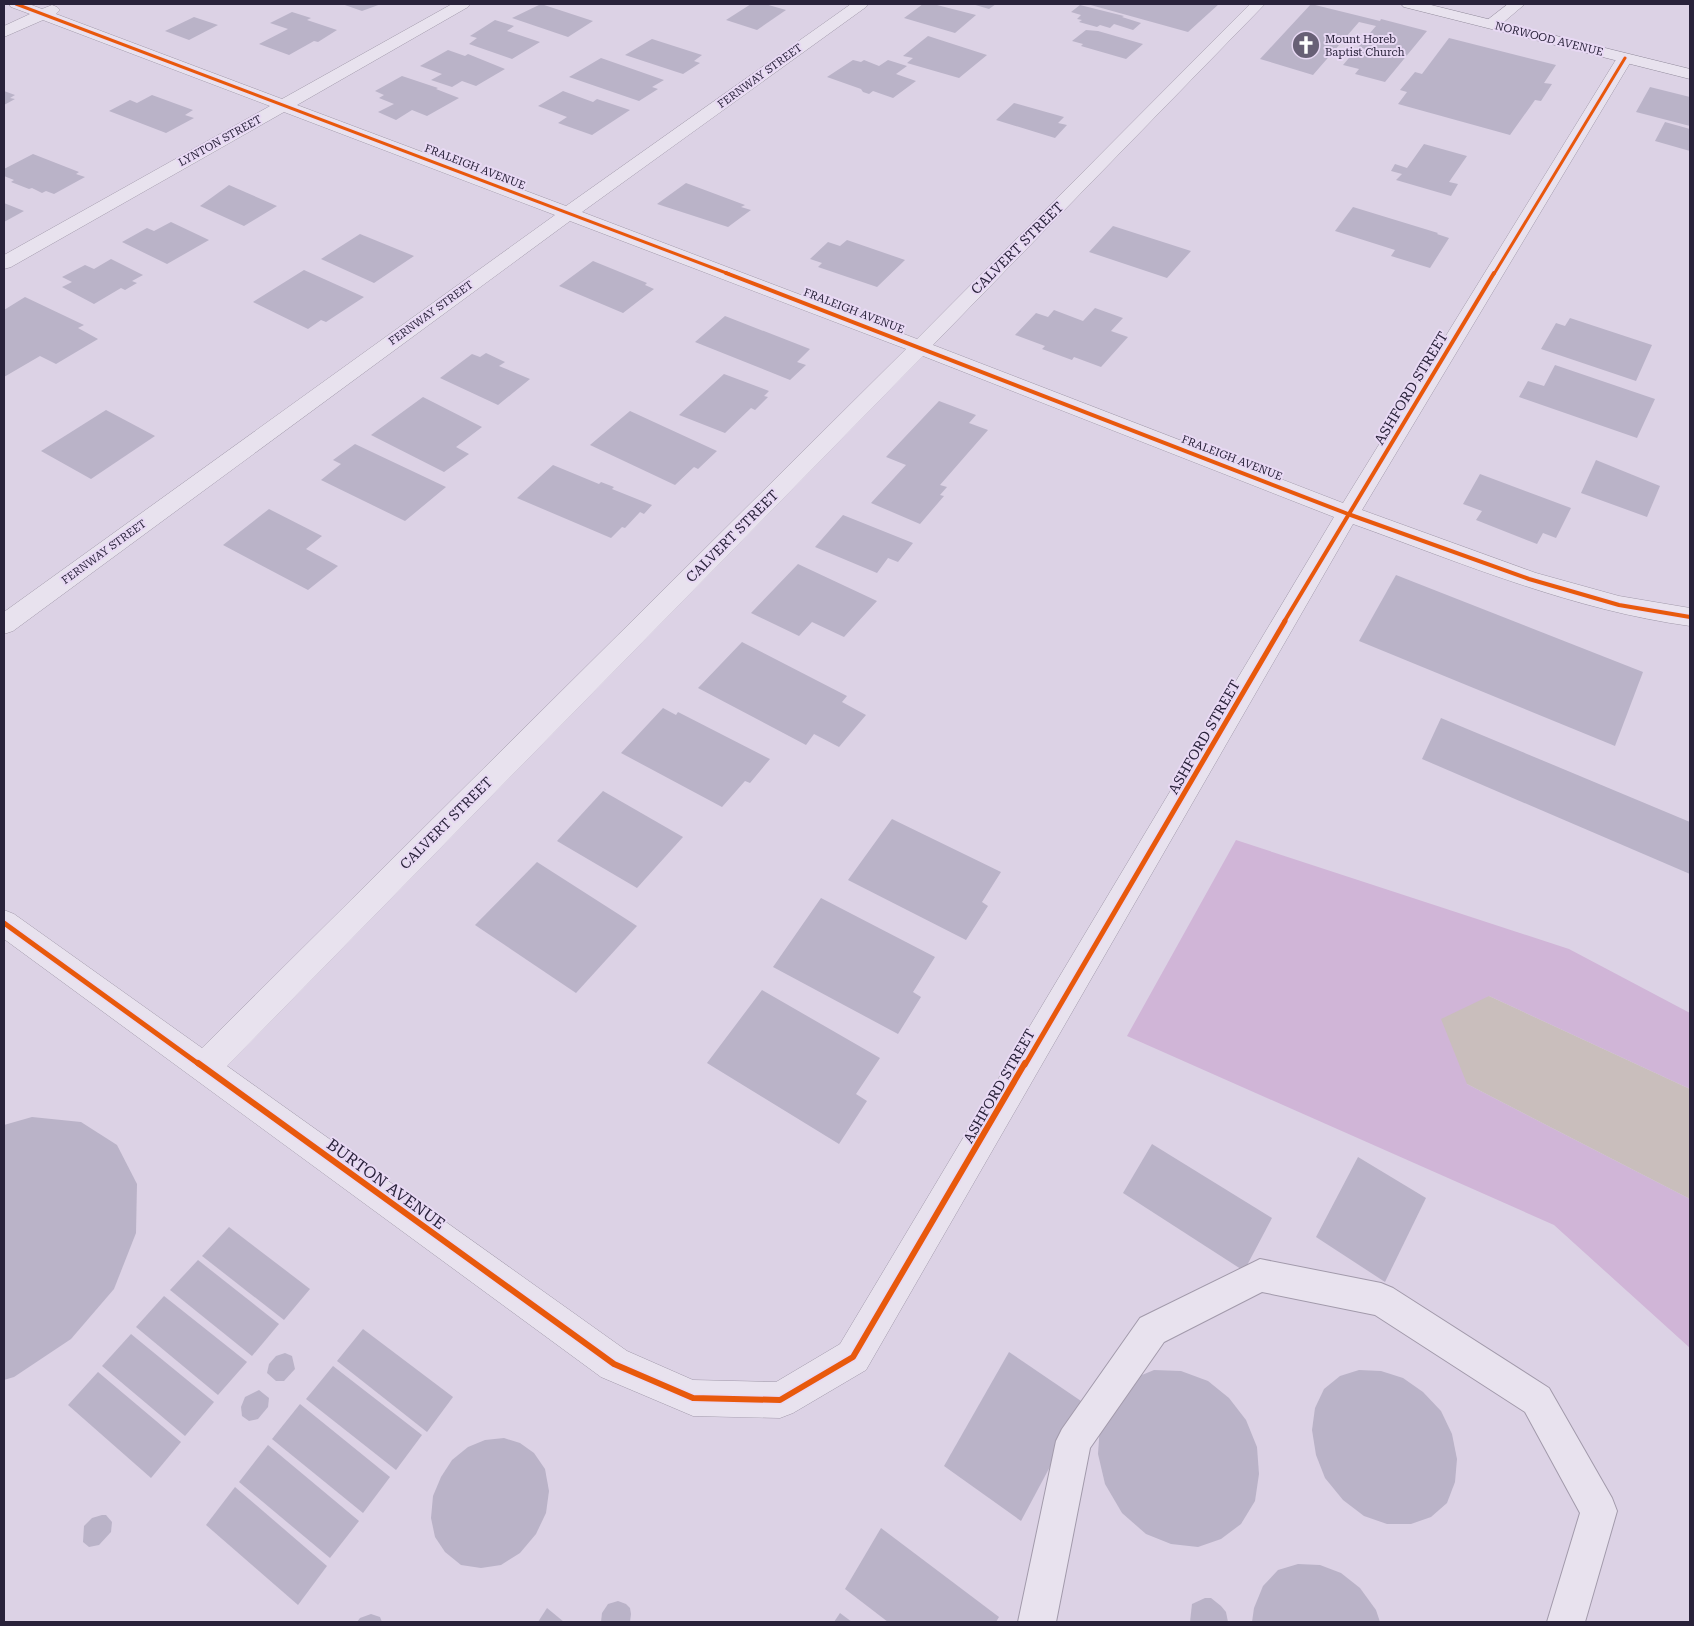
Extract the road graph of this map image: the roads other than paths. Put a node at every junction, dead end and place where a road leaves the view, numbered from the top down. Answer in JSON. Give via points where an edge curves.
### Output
{"nodes":[{"id":1,"x":16,"y":4,"type":"edge"},
{"id":2,"x":65,"y":4,"type":"edge"},
{"id":3,"x":463,"y":4,"type":"edge"},
{"id":4,"x":861,"y":4,"type":"edge"},
{"id":5,"x":1258,"y":4,"type":"edge"},
{"id":6,"x":1409,"y":4,"type":"edge"},
{"id":7,"x":1517,"y":4,"type":"edge"},
{"id":8,"x":43,"y":14,"type":"junction"},
{"id":9,"x":1492,"y":24,"type":"junction"},
{"id":10,"x":4,"y":32,"type":"edge"},
{"id":11,"x":1625,"y":58,"type":"junction"},
{"id":12,"x":1690,"y":74,"type":"edge"},
{"id":13,"x":283,"y":105,"type":"junction"},
{"id":14,"x":569,"y":213,"type":"junction"},
{"id":15,"x":4,"y":263,"type":"edge"},
{"id":16,"x":920,"y":347,"type":"junction"},
{"id":17,"x":1348,"y":514,"type":"junction"},
{"id":18,"x":1690,"y":617,"type":"edge"},
{"id":19,"x":4,"y":625,"type":"edge"},
{"id":20,"x":4,"y":923,"type":"edge"},
{"id":21,"x":204,"y":1067,"type":"junction"},
{"id":22,"x":780,"y":1400,"type":"joint"},
{"id":23,"x":1037,"y":1622,"type":"edge"},
{"id":24,"x":1566,"y":1622,"type":"edge"}],
"edges":[{"from":1,"to":8,"type":"street","name":"FRALEIGH AVENUE"},
{"from":2,"to":8,"type":"street"},
{"from":3,"to":13,"type":"street","name":"LYNTON STREET"},
{"from":4,"to":14,"type":"street","name":"FERNWAY STREET"},
{"from":5,"to":16,"type":"street","name":"CALVERT STREET"},
{"from":6,"to":9,"type":"street","name":"NORWOOD AVENUE"},
{"from":7,"to":9,"type":"street"},
{"from":8,"to":10,"type":"street"},
{"from":8,"to":13,"type":"street","name":"FRALEIGH AVENUE"},
{"from":9,"to":11,"type":"street","name":"NORWOOD AVENUE"},
{"from":11,"to":12,"type":"street","name":"NORWOOD AVENUE"},
{"from":11,"to":17,"type":"street","name":"ASHFORD STREET"},
{"from":13,"to":14,"type":"street","name":"FRALEIGH AVENUE"},
{"from":13,"to":15,"type":"street","name":"LYNTON STREET"},
{"from":14,"to":16,"type":"street","name":"FRALEIGH AVENUE"},
{"from":14,"to":19,"type":"street","name":"FERNWAY STREET"},
{"from":16,"to":17,"type":"street","name":"FRALEIGH AVENUE"},
{"from":16,"to":21,"type":"street","name":"CALVERT STREET"},
{"from":17,"to":18,"type":"street","name":"FRALEIGH AVENUE","via":[[1529,579],[1619,605]]},
{"from":17,"to":22,"type":"street","name":"ASHFORD STREET","via":[[853,1357]]},
{"from":20,"to":21,"type":"street","name":"BURTON AVENUE"},
{"from":21,"to":22,"type":"street","name":"BURTON AVENUE","via":[[614,1364],[694,1398]]},
{"from":23,"to":24,"type":"lane","via":[[1074,1441],[1152,1330],[1260,1275],[1381,1300],[1537,1400],[1599,1511]]}]}
